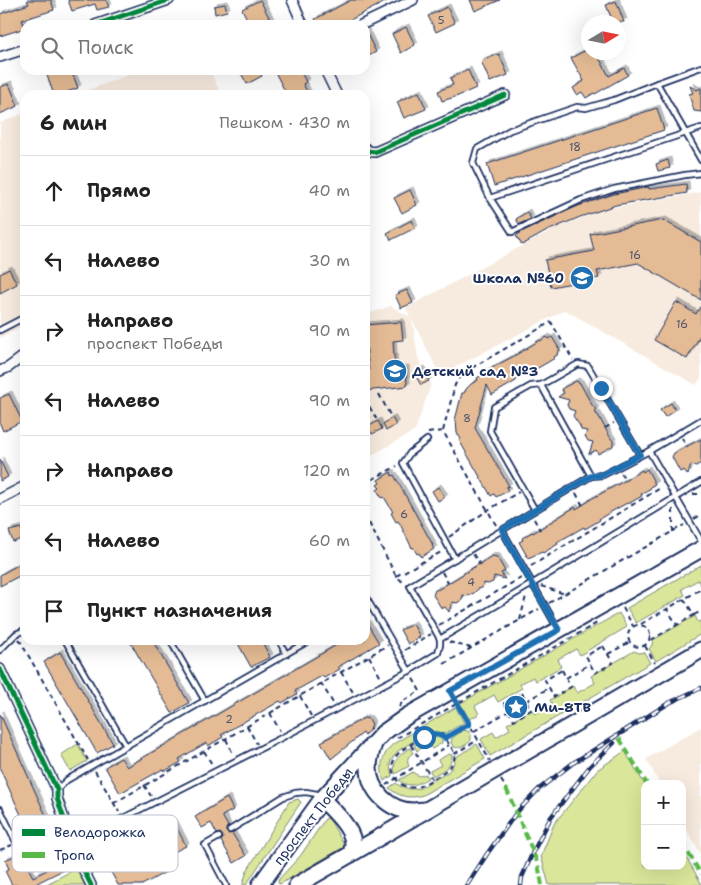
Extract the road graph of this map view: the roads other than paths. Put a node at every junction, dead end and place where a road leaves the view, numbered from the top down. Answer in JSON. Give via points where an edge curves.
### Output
{"nodes":[{"id":1,"x":169,"y":0,"type":"edge"},
{"id":2,"x":292,"y":0,"type":"edge"},
{"id":3,"x":413,"y":0,"type":"edge"},
{"id":4,"x":110,"y":20,"type":"edge"},
{"id":5,"x":301,"y":20,"type":"edge"},
{"id":6,"x":370,"y":21,"type":"edge"},
{"id":7,"x":20,"y":51,"type":"edge"},
{"id":8,"x":0,"y":57,"type":"edge"},
{"id":9,"x":701,"y":67,"type":"edge"},
{"id":10,"x":327,"y":75,"type":"edge"},
{"id":11,"x":657,"y":83,"type":"junction"},
{"id":12,"x":335,"y":90,"type":"edge"},
{"id":13,"x":505,"y":95,"type":"dead end"},
{"id":14,"x":701,"y":128,"type":"edge"},
{"id":15,"x":687,"y":133,"type":"junction"},
{"id":16,"x":370,"y":151,"type":"edge"},
{"id":17,"x":701,"y":160,"type":"edge"},
{"id":18,"x":701,"y":174,"type":"edge"},
{"id":19,"x":490,"y":198,"type":"junction"},
{"id":20,"x":20,"y":320,"type":"edge"},
{"id":21,"x":0,"y":322,"type":"edge"},
{"id":22,"x":2,"y":330,"type":"edge"},
{"id":23,"x":20,"y":359,"type":"edge"},
{"id":24,"x":0,"y":371,"type":"edge"},
{"id":25,"x":541,"y":385,"type":"junction"},
{"id":26,"x":701,"y":420,"type":"edge"},
{"id":27,"x":427,"y":440,"type":"road end"},
{"id":28,"x":648,"y":451,"type":"junction"},
{"id":29,"x":640,"y":455,"type":"junction"},
{"id":30,"x":591,"y":476,"type":"junction"},
{"id":31,"x":701,"y":482,"type":"edge"},
{"id":32,"x":20,"y":489,"type":"edge"},
{"id":33,"x":676,"y":497,"type":"junction"},
{"id":34,"x":0,"y":499,"type":"edge"},
{"id":35,"x":533,"y":512,"type":"junction"},
{"id":36,"x":502,"y":530,"type":"junction"},
{"id":37,"x":701,"y":541,"type":"edge"},
{"id":38,"x":701,"y":549,"type":"edge"},
{"id":39,"x":455,"y":559,"type":"junction"},
{"id":40,"x":532,"y":584,"type":"junction"},
{"id":41,"x":371,"y":606,"type":"edge"},
{"id":42,"x":559,"y":630,"type":"junction"},
{"id":43,"x":20,"y":632,"type":"edge"},
{"id":44,"x":440,"y":638,"type":"junction"},
{"id":45,"x":69,"y":645,"type":"edge"},
{"id":46,"x":173,"y":645,"type":"edge"},
{"id":47,"x":282,"y":645,"type":"edge"},
{"id":48,"x":301,"y":645,"type":"edge"},
{"id":49,"x":0,"y":650,"type":"edge"},
{"id":50,"x":701,"y":650,"type":"edge"},
{"id":51,"x":286,"y":654,"type":"junction"},
{"id":52,"x":0,"y":669,"type":"edge"},
{"id":53,"x":409,"y":671,"type":"junction"},
{"id":54,"x":205,"y":701,"type":"junction"},
{"id":55,"x":389,"y":737,"type":"junction"},
{"id":56,"x":126,"y":746,"type":"junction"},
{"id":57,"x":57,"y":790,"type":"junction"},
{"id":58,"x":322,"y":799,"type":"junction"},
{"id":59,"x":0,"y":809,"type":"edge"},
{"id":60,"x":426,"y":810,"type":"junction"},
{"id":61,"x":63,"y":815,"type":"edge"},
{"id":62,"x":129,"y":815,"type":"edge"},
{"id":63,"x":230,"y":830,"type":"dead end"},
{"id":64,"x":12,"y":834,"type":"edge"},
{"id":65,"x":218,"y":837,"type":"dead end"},
{"id":66,"x":351,"y":854,"type":"junction"},
{"id":67,"x":84,"y":872,"type":"edge"},
{"id":68,"x":91,"y":885,"type":"edge"},
{"id":69,"x":226,"y":885,"type":"edge"},
{"id":70,"x":260,"y":885,"type":"edge"},
{"id":71,"x":296,"y":885,"type":"edge"}],
"edges":[{"from":1,"to":4,"type":"street"},
{"from":2,"to":5,"type":"street"},
{"from":3,"to":6,"type":"street"},
{"from":7,"to":8,"type":"street"},
{"from":9,"to":11,"type":"lane"},
{"from":10,"to":12,"type":"street"},
{"from":11,"to":15,"type":"lane"},
{"from":11,"to":19,"type":"lane","via":[[614,100],[586,108],[577,107],[510,130],[477,149],[473,163]]},
{"from":13,"to":16,"type":"street","via":[[375,152]]},
{"from":14,"to":15,"type":"lane"},
{"from":15,"to":17,"type":"lane"},
{"from":15,"to":19,"type":"lane"},
{"from":18,"to":19,"type":"lane","via":[[614,189],[581,200],[512,232]]},
{"from":20,"to":22,"type":"lane"},
{"from":21,"to":22,"type":"lane"},
{"from":23,"to":24,"type":"street"},
{"from":25,"to":29,"type":"lane","via":[[578,364],[588,366]]},
{"from":25,"to":30,"type":"lane"},
{"from":25,"to":35,"type":"lane","via":[[531,386],[494,407],[490,431]]},
{"from":26,"to":28,"type":"lane"},
{"from":27,"to":39,"type":"lane","via":[[403,463]]},
{"from":28,"to":29,"type":"lane"},
{"from":28,"to":33,"type":"lane"},
{"from":29,"to":30,"type":"lane","via":[[602,475]]},
{"from":30,"to":35,"type":"lane"},
{"from":31,"to":33,"type":"lane"},
{"from":32,"to":34,"type":"street"},
{"from":33,"to":37,"type":"lane"},
{"from":33,"to":40,"type":"lane"},
{"from":35,"to":36,"type":"lane"},
{"from":36,"to":39,"type":"lane"},
{"from":36,"to":40,"type":"lane"},
{"from":38,"to":42,"type":"main road","name":"проспект Победы"},
{"from":39,"to":44,"type":"lane","via":[[410,586]]},
{"from":40,"to":42,"type":"lane"},
{"from":40,"to":44,"type":"lane"},
{"from":41,"to":53,"type":"lane"},
{"from":42,"to":55,"type":"main road","name":"проспект Победы","via":[[454,698],[407,716]]},
{"from":43,"to":49,"type":"lane"},
{"from":44,"to":53,"type":"lane","via":[[438,653]]},
{"from":45,"to":56,"type":"lane"},
{"from":46,"to":54,"type":"lane"},
{"from":47,"to":51,"type":"lane"},
{"from":48,"to":51,"type":"lane"},
{"from":50,"to":60,"type":"main road"},
{"from":51,"to":54,"type":"lane"},
{"from":52,"to":57,"type":"street"},
{"from":53,"to":62,"type":"lane"},
{"from":54,"to":56,"type":"lane"},
{"from":55,"to":58,"type":"main road","name":"проспект Победы"},
{"from":55,"to":60,"type":"main road","via":[[375,744],[370,756],[369,769],[378,794],[400,809]]},
{"from":56,"to":57,"type":"lane","via":[[67,780]]},
{"from":57,"to":61,"type":"street"},
{"from":58,"to":63,"type":"lane","via":[[317,794],[306,792],[283,797]]},
{"from":58,"to":66,"type":"main road","via":[[349,833],[353,841]]},
{"from":58,"to":70,"type":"main road","name":"проспект Победы"},
{"from":59,"to":64,"type":"lane"},
{"from":60,"to":66,"type":"main road"},
{"from":65,"to":69,"type":"lane","via":[[205,845]]},
{"from":66,"to":71,"type":"main road"},
{"from":67,"to":68,"type":"street"}]}
